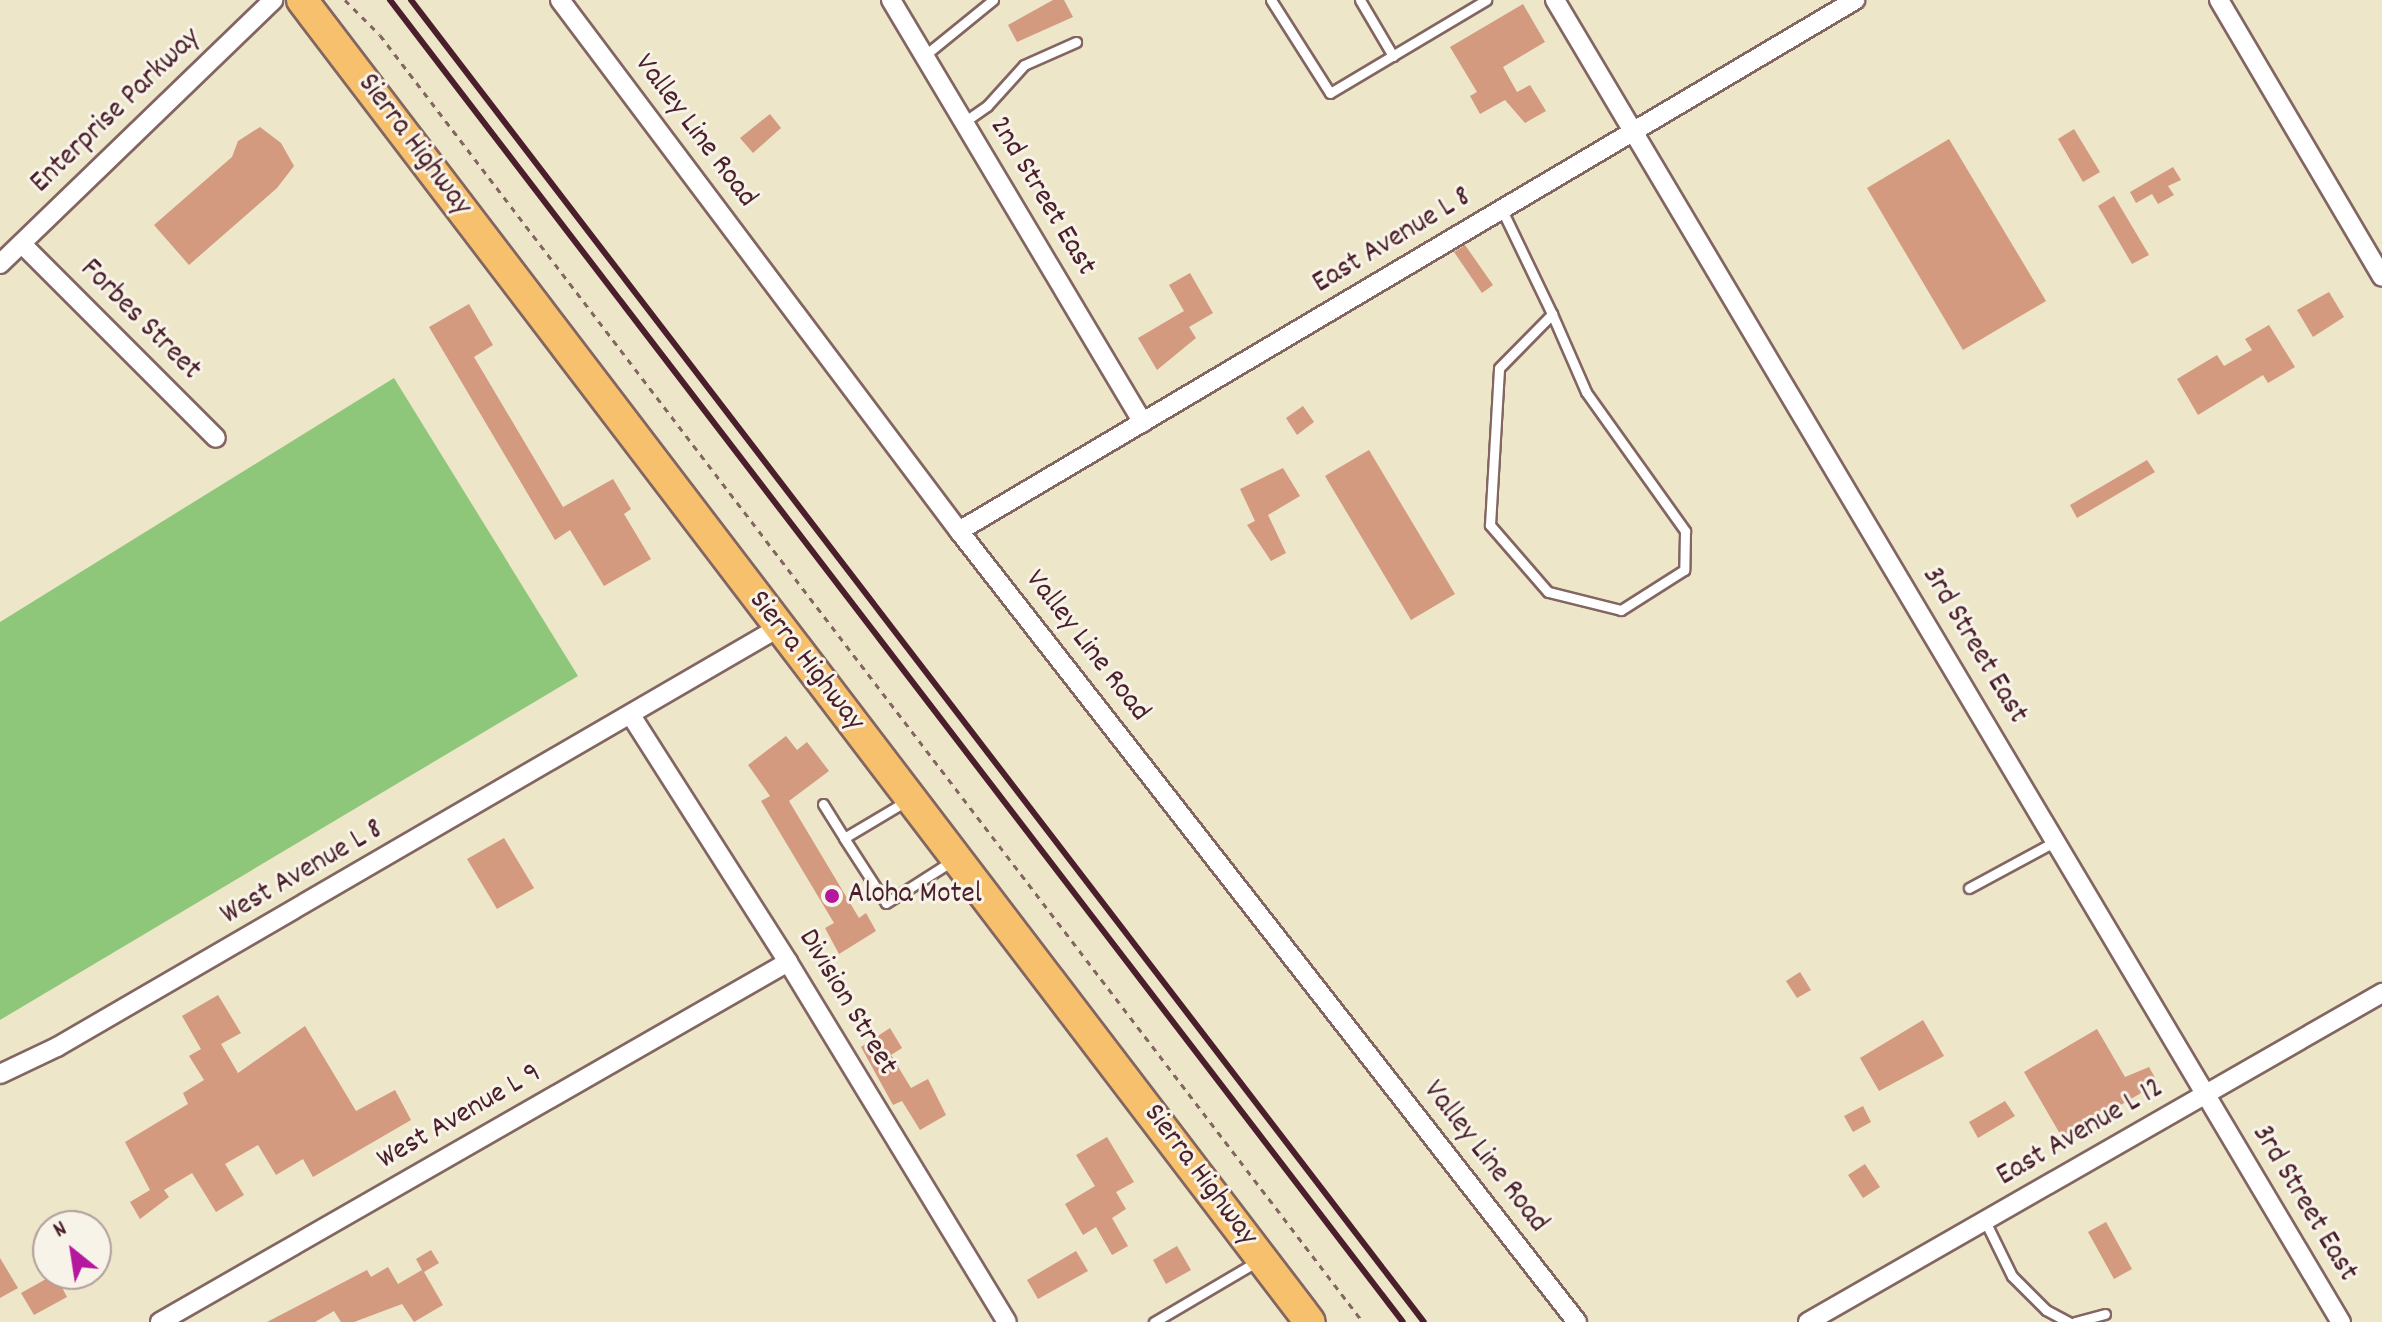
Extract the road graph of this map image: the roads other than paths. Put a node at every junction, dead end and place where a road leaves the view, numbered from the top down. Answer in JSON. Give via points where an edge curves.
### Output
{"nodes":[{"id":1,"x":273,"y":0,"type":"edge"},
{"id":2,"x":302,"y":0,"type":"edge"},
{"id":3,"x":560,"y":0,"type":"edge"},
{"id":4,"x":891,"y":0,"type":"edge"},
{"id":5,"x":993,"y":0,"type":"edge"},
{"id":6,"x":1271,"y":0,"type":"edge"},
{"id":7,"x":1360,"y":0,"type":"edge"},
{"id":8,"x":1486,"y":0,"type":"edge"},
{"id":9,"x":1555,"y":0,"type":"edge"},
{"id":10,"x":1855,"y":0,"type":"edge"},
{"id":11,"x":2219,"y":0,"type":"edge"},
{"id":12,"x":1076,"y":42,"type":"dead end"},
{"id":13,"x":924,"y":56,"type":"junction"},
{"id":14,"x":1393,"y":56,"type":"junction"},
{"id":15,"x":964,"y":122,"type":"junction"},
{"id":16,"x":1634,"y":131,"type":"junction"},
{"id":17,"x":1502,"y":210,"type":"junction"},
{"id":18,"x":22,"y":244,"type":"junction"},
{"id":19,"x":0,"y":264,"type":"edge"},
{"id":20,"x":2382,"y":277,"type":"edge"},
{"id":21,"x":1552,"y":314,"type":"junction"},
{"id":22,"x":1143,"y":423,"type":"junction"},
{"id":23,"x":216,"y":438,"type":"dead end"},
{"id":24,"x":959,"y":531,"type":"junction"},
{"id":25,"x":778,"y":628,"type":"junction"},
{"id":26,"x":632,"y":717,"type":"junction"},
{"id":27,"x":910,"y":799,"type":"junction"},
{"id":28,"x":823,"y":804,"type":"dead end"},
{"id":29,"x":844,"y":838,"type":"junction"},
{"id":30,"x":2056,"y":841,"type":"junction"},
{"id":31,"x":956,"y":858,"type":"junction"},
{"id":32,"x":1969,"y":888,"type":"dead end"},
{"id":33,"x":788,"y":962,"type":"junction"},
{"id":34,"x":2382,"y":993,"type":"edge"},
{"id":35,"x":0,"y":1074,"type":"edge"},
{"id":36,"x":2206,"y":1095,"type":"junction"},
{"id":37,"x":1985,"y":1221,"type":"junction"},
{"id":38,"x":1262,"y":1258,"type":"junction"},
{"id":39,"x":2105,"y":1314,"type":"dead end"},
{"id":40,"x":160,"y":1322,"type":"edge"},
{"id":41,"x":1007,"y":1322,"type":"edge"},
{"id":42,"x":1154,"y":1322,"type":"edge"},
{"id":43,"x":1310,"y":1322,"type":"edge"},
{"id":44,"x":1577,"y":1322,"type":"edge"},
{"id":45,"x":1808,"y":1322,"type":"edge"},
{"id":46,"x":2072,"y":1322,"type":"edge"},
{"id":47,"x":2341,"y":1322,"type":"edge"}],
"edges":[{"from":1,"to":18,"type":"street","name":"Enterprise Parkway"},
{"from":2,"to":25,"type":"main road","name":"Sierra Highway"},
{"from":3,"to":24,"type":"street","name":"Valley Line Road"},
{"from":4,"to":13,"type":"street","name":"2nd Street East"},
{"from":5,"to":13,"type":"lane"},
{"from":6,"to":14,"type":"lane","via":[[1327,92]]},
{"from":7,"to":14,"type":"lane"},
{"from":8,"to":14,"type":"lane"},
{"from":9,"to":16,"type":"street","name":"3rd Street East"},
{"from":10,"to":16,"type":"street","name":"East Avenue L 8"},
{"from":11,"to":20,"type":"street"},
{"from":12,"to":15,"type":"lane","via":[[1024,65],[987,106]]},
{"from":13,"to":15,"type":"street","name":"2nd Street East"},
{"from":15,"to":22,"type":"street","name":"2nd Street East"},
{"from":16,"to":17,"type":"street","name":"East Avenue L 8"},
{"from":16,"to":30,"type":"street","name":"3rd Street East"},
{"from":17,"to":21,"type":"lane"},
{"from":17,"to":22,"type":"street","name":"East Avenue L 8"},
{"from":18,"to":19,"type":"street","name":"Enterprise Parkway"},
{"from":18,"to":23,"type":"street","name":"Forbes Street"},
{"from":21,"to":21,"type":"lane","via":[[1586,392],[1685,531],[1684,570],[1621,610],[1548,592],[1490,525],[1499,368]]},
{"from":22,"to":24,"type":"street","name":"East Avenue L 8"},
{"from":24,"to":44,"type":"street","name":"Valley Line Road"},
{"from":25,"to":26,"type":"street"},
{"from":25,"to":27,"type":"main road","name":"Sierra Highway"},
{"from":26,"to":33,"type":"street","name":"Division Street"},
{"from":26,"to":35,"type":"street","name":"West Avenue L 8","via":[[57,1047]]},
{"from":27,"to":29,"type":"lane"},
{"from":27,"to":31,"type":"main road","name":"Sierra Highway"},
{"from":28,"to":29,"type":"lane"},
{"from":29,"to":31,"type":"lane","via":[[886,903]]},
{"from":30,"to":32,"type":"lane"},
{"from":30,"to":36,"type":"street","name":"3rd Street East"},
{"from":31,"to":38,"type":"main road","name":"Sierra Highway"},
{"from":33,"to":40,"type":"street","name":"West Avenue L 9"},
{"from":33,"to":41,"type":"street","name":"Division Street"},
{"from":34,"to":36,"type":"street","name":"East Avenue L 12"},
{"from":36,"to":37,"type":"street","name":"East Avenue L 12"},
{"from":36,"to":47,"type":"street","name":"3rd Street East"},
{"from":37,"to":45,"type":"street","name":"East Avenue L 12"},
{"from":37,"to":46,"type":"lane","via":[[2012,1276],[2046,1310]]},
{"from":38,"to":42,"type":"lane"},
{"from":38,"to":43,"type":"main road","name":"Sierra Highway"},
{"from":39,"to":46,"type":"lane"}]}
